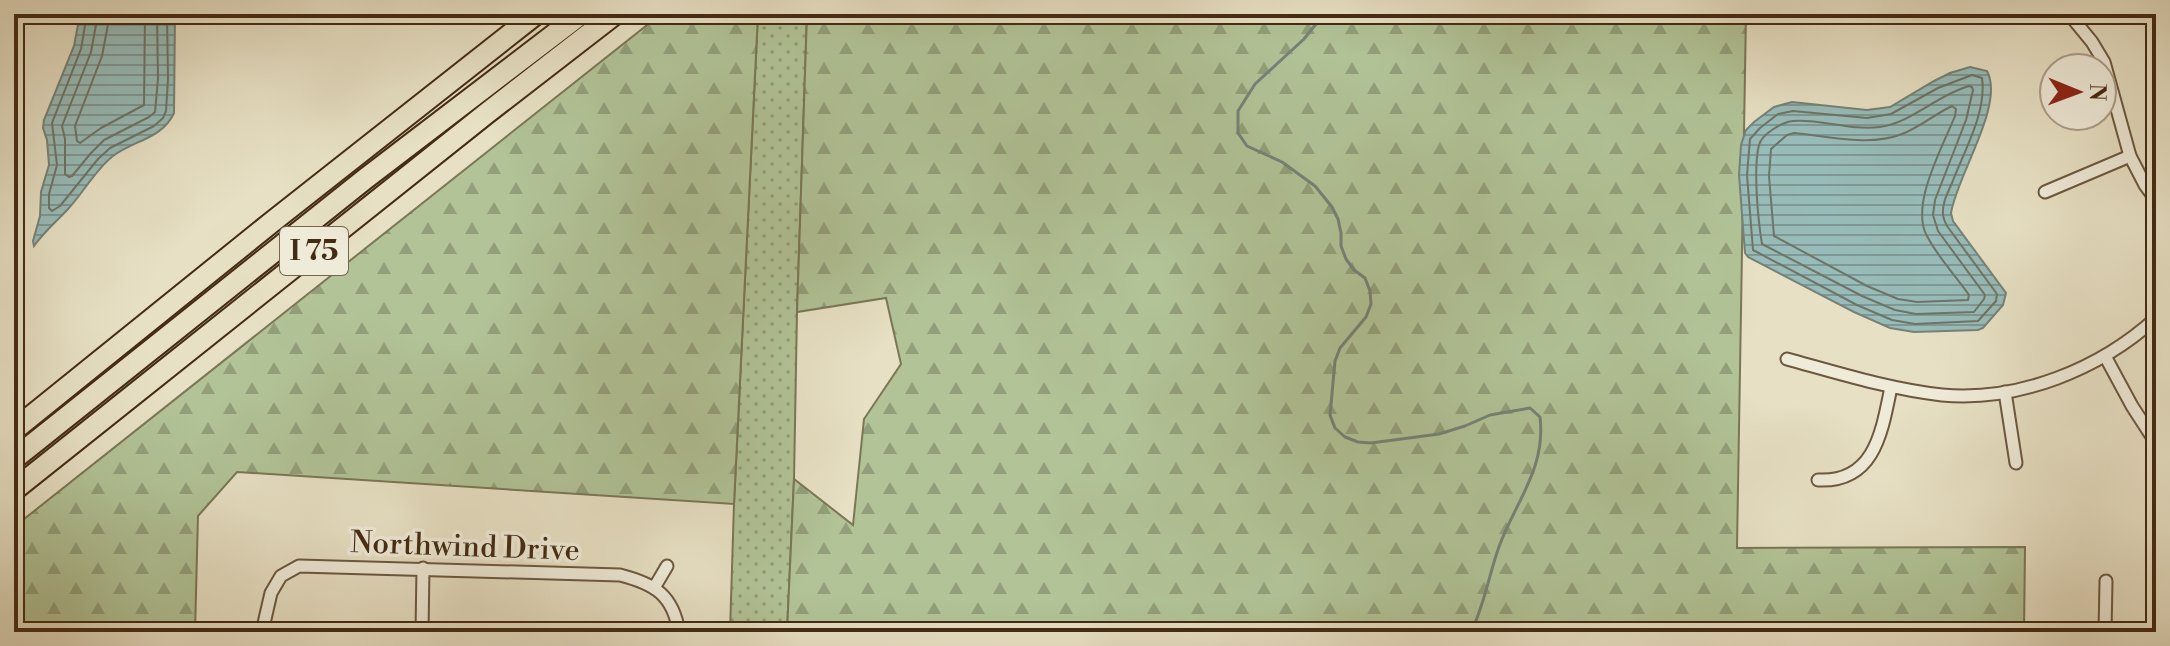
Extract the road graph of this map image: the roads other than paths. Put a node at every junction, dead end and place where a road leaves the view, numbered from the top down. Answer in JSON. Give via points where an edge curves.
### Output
{"nodes":[{"id":1,"x":536,"y":14,"type":"edge"},
{"id":2,"x":581,"y":14,"type":"edge"},
{"id":3,"x":615,"y":14,"type":"edge"},
{"id":4,"x":2069,"y":14,"type":"edge"},
{"id":5,"x":2130,"y":156,"type":"junction"},
{"id":6,"x":2045,"y":192,"type":"dead end"},
{"id":7,"x":2156,"y":200,"type":"edge"},
{"id":8,"x":2156,"y":318,"type":"edge"},
{"id":9,"x":2105,"y":356,"type":"junction"},
{"id":10,"x":1787,"y":359,"type":"dead end"},
{"id":11,"x":1891,"y":387,"type":"junction"},
{"id":12,"x":2005,"y":392,"type":"junction"},
{"id":13,"x":14,"y":430,"type":"edge"},
{"id":14,"x":2156,"y":443,"type":"edge"},
{"id":15,"x":14,"y":459,"type":"edge"},
{"id":16,"x":2016,"y":463,"type":"dead end"},
{"id":17,"x":1818,"y":480,"type":"dead end"},
{"id":18,"x":14,"y":490,"type":"edge"},
{"id":19,"x":667,"y":566,"type":"dead end"},
{"id":20,"x":423,"y":568,"type":"junction"},
{"id":21,"x":2106,"y":581,"type":"dead end"},
{"id":22,"x":654,"y":588,"type":"junction"},
{"id":23,"x":262,"y":632,"type":"edge"},
{"id":24,"x":422,"y":632,"type":"edge"},
{"id":25,"x":679,"y":632,"type":"edge"},
{"id":26,"x":2105,"y":632,"type":"edge"}],
"edges":[{"from":1,"to":13,"type":"highway","number":"I 75"},
{"from":2,"to":15,"type":"highway"},
{"from":3,"to":18,"type":"highway","number":"I 75"},
{"from":4,"to":5,"type":"street","via":[[2104,62]]},
{"from":5,"to":6,"type":"street"},
{"from":5,"to":7,"type":"street"},
{"from":8,"to":9,"type":"street"},
{"from":9,"to":12,"type":"street","via":[[2073,372]]},
{"from":9,"to":14,"type":"street"},
{"from":10,"to":11,"type":"street"},
{"from":11,"to":12,"type":"street","via":[[1945,395]]},
{"from":11,"to":17,"type":"street","via":[[1880,440],[1861,467],[1835,481]]},
{"from":12,"to":16,"type":"street"},
{"from":19,"to":22,"type":"street"},
{"from":20,"to":22,"type":"street","name":"Northwind Drive","via":[[620,575]]},
{"from":20,"to":23,"type":"street","name":"Northwind Drive","via":[[299,566],[281,576],[271,593]]},
{"from":20,"to":24,"type":"street"},
{"from":21,"to":26,"type":"street"},
{"from":22,"to":25,"type":"street","via":[[675,611]]}]}
